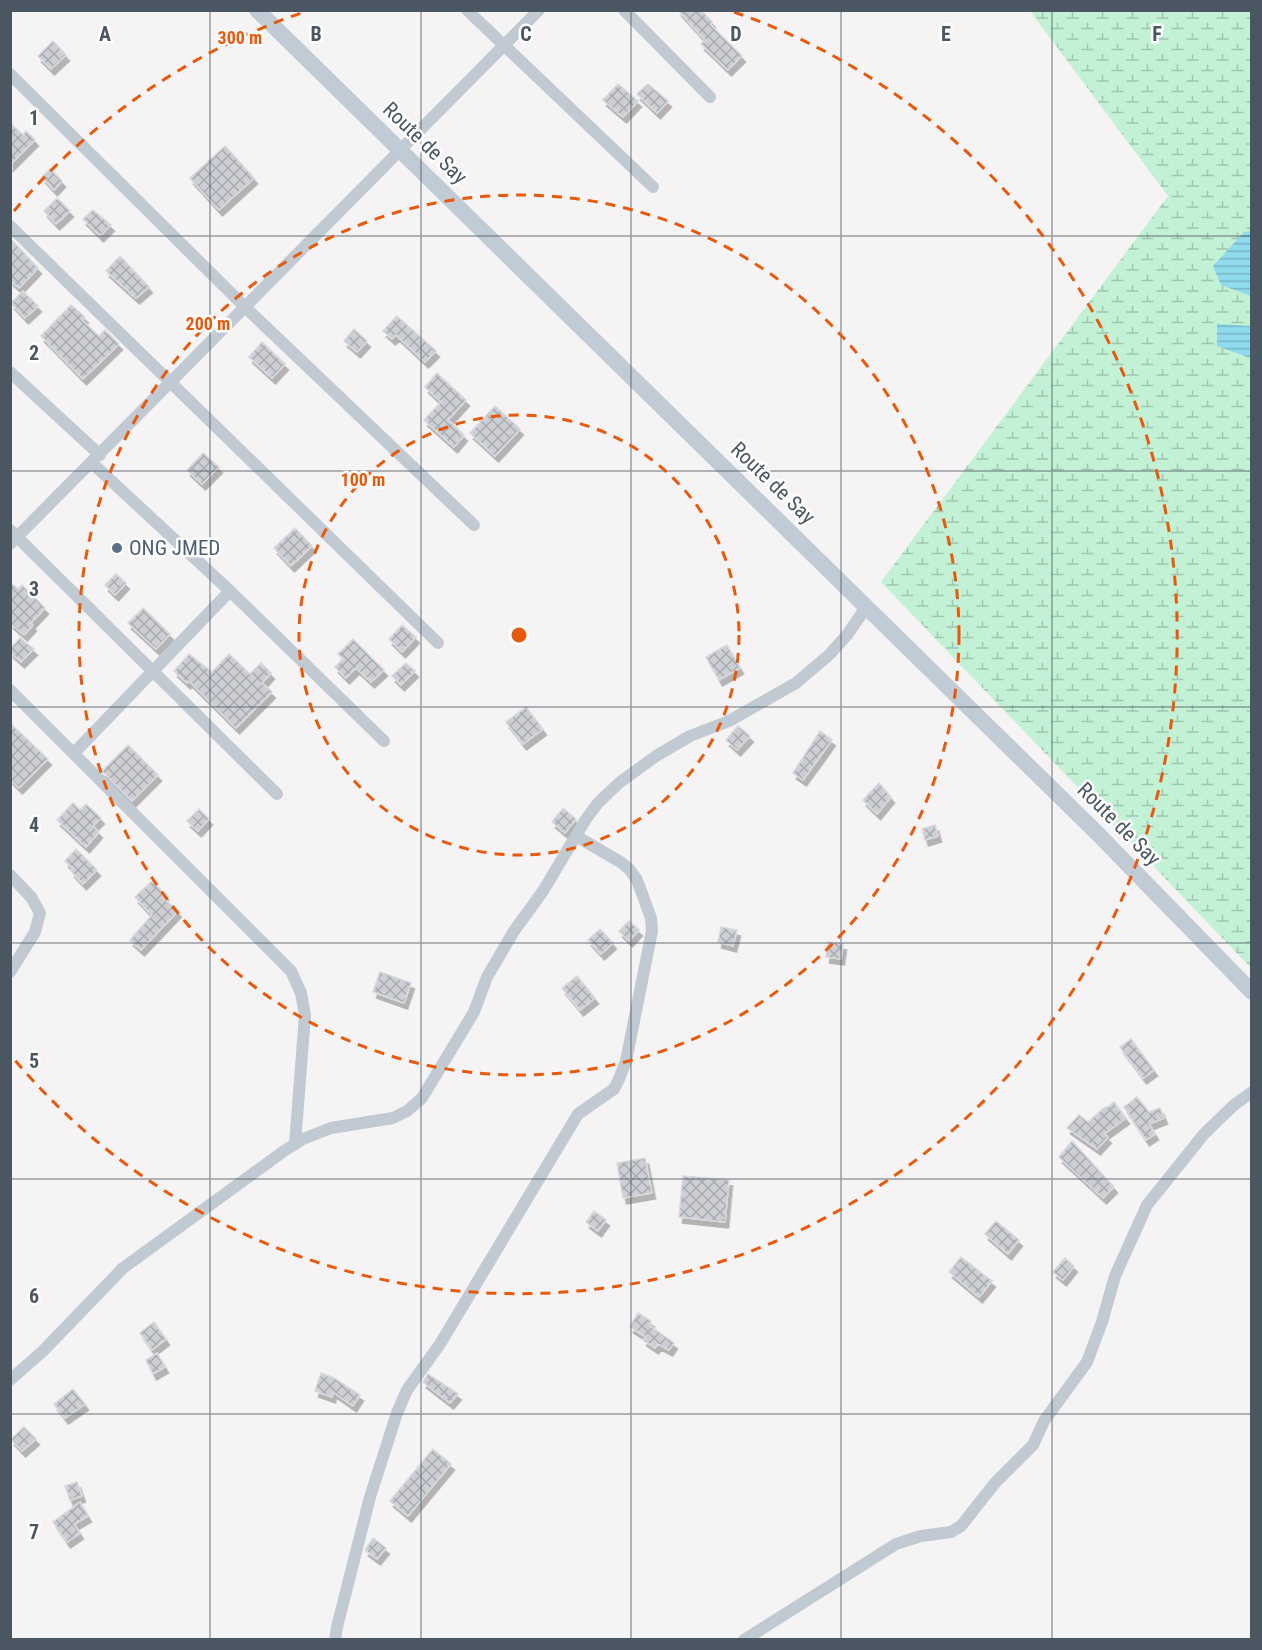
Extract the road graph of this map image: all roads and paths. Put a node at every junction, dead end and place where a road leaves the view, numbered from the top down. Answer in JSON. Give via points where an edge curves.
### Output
{"nodes":[{"id":1,"x":257,"y":10,"type":"edge"},
{"id":2,"x":467,"y":10,"type":"edge"},
{"id":3,"x":539,"y":10,"type":"edge"},
{"id":4,"x":624,"y":10,"type":"edge"},
{"id":5,"x":504,"y":46,"type":"junction"},
{"id":6,"x":10,"y":74,"type":"edge"},
{"id":7,"x":710,"y":97,"type":"dead end"},
{"id":8,"x":399,"y":151,"type":"junction"},
{"id":9,"x":653,"y":187,"type":"dead end"},
{"id":10,"x":10,"y":226,"type":"edge"},
{"id":11,"x":246,"y":308,"type":"junction"},
{"id":12,"x":10,"y":372,"type":"edge"},
{"id":13,"x":172,"y":383,"type":"junction"},
{"id":14,"x":96,"y":459,"type":"junction"},
{"id":15,"x":474,"y":525,"type":"dead end"},
{"id":16,"x":13,"y":537,"type":"edge"},
{"id":17,"x":230,"y":591,"type":"junction"},
{"id":18,"x":867,"y":606,"type":"junction"},
{"id":19,"x":438,"y":643,"type":"dead end"},
{"id":20,"x":153,"y":672,"type":"junction"},
{"id":21,"x":10,"y":690,"type":"edge"},
{"id":22,"x":384,"y":741,"type":"dead end"},
{"id":23,"x":74,"y":753,"type":"junction"},
{"id":24,"x":277,"y":794,"type":"dead end"},
{"id":25,"x":576,"y":836,"type":"junction"},
{"id":26,"x":10,"y":875,"type":"edge"},
{"id":27,"x":10,"y":972,"type":"edge"},
{"id":28,"x":1251,"y":993,"type":"edge"},
{"id":29,"x":1251,"y":1092,"type":"edge"},
{"id":30,"x":295,"y":1144,"type":"junction"},
{"id":31,"x":10,"y":1380,"type":"edge"},
{"id":32,"x":335,"y":1640,"type":"edge"},
{"id":33,"x":744,"y":1640,"type":"edge"}],
"edges":[{"from":1,"to":8,"type":"main road","name":"Route de Say"},
{"from":2,"to":5,"type":"street"},
{"from":3,"to":5,"type":"street"},
{"from":4,"to":7,"type":"street"},
{"from":5,"to":8,"type":"street"},
{"from":5,"to":9,"type":"street"},
{"from":6,"to":11,"type":"street"},
{"from":8,"to":11,"type":"street"},
{"from":8,"to":18,"type":"main road","name":"Route de Say"},
{"from":10,"to":13,"type":"street"},
{"from":11,"to":13,"type":"street"},
{"from":11,"to":15,"type":"street"},
{"from":12,"to":14,"type":"street"},
{"from":13,"to":14,"type":"street"},
{"from":13,"to":19,"type":"street"},
{"from":14,"to":16,"type":"street"},
{"from":14,"to":17,"type":"street"},
{"from":16,"to":20,"type":"street"},
{"from":17,"to":20,"type":"street"},
{"from":17,"to":22,"type":"street"},
{"from":18,"to":25,"type":"street","via":[[829,655],[796,683],[656,756],[598,802]]},
{"from":18,"to":28,"type":"main road","name":"Route de Say","via":[[1098,834]]},
{"from":20,"to":23,"type":"street"},
{"from":20,"to":24,"type":"street"},
{"from":21,"to":23,"type":"street"},
{"from":23,"to":30,"type":"street","via":[[291,971],[302,993],[305,1015]]},
{"from":25,"to":30,"type":"street","via":[[513,931],[487,977],[474,1012],[422,1098],[393,1118],[331,1128]]},
{"from":25,"to":32,"type":"street","via":[[630,870],[651,918],[652,931],[626,1060],[614,1089],[579,1114],[440,1344],[407,1390],[370,1497]]},
{"from":26,"to":27,"type":"street","via":[[40,913],[35,932]]},
{"from":29,"to":33,"type":"street","via":[[1212,1126],[1155,1192],[1115,1276],[1087,1362],[1044,1421],[1033,1445],[995,1483],[961,1526],[951,1532],[896,1544]]},
{"from":30,"to":31,"type":"street","via":[[123,1268]]}]}
